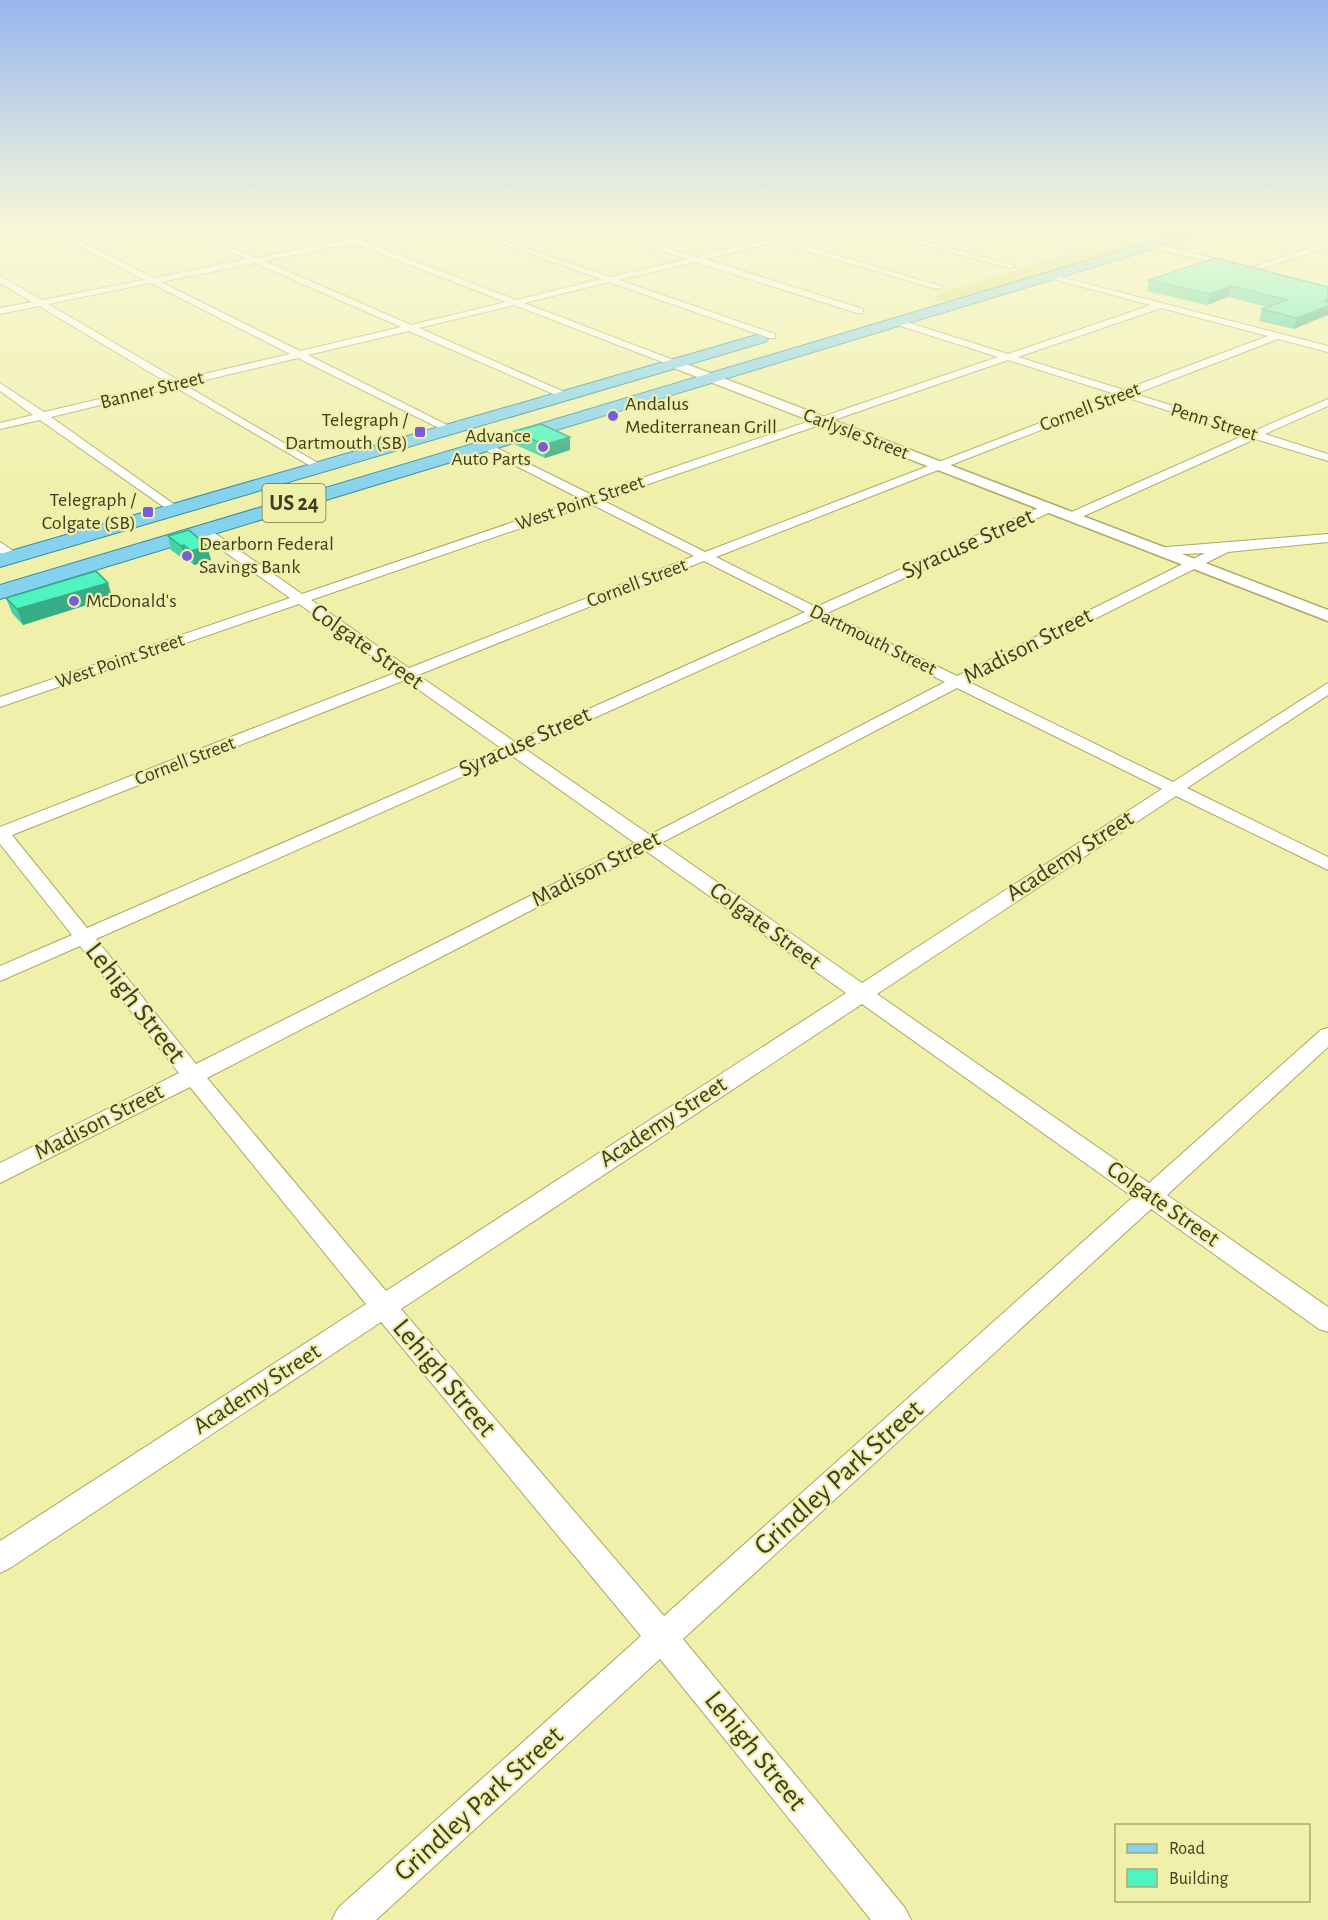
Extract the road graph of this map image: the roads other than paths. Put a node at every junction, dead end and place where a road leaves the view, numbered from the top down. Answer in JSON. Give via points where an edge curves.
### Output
{"nodes":[{"id":1,"x":63,"y":317,"type":"edge"},
{"id":2,"x":226,"y":317,"type":"edge"},
{"id":3,"x":383,"y":317,"type":"edge"},
{"id":4,"x":454,"y":317,"type":"edge"},
{"id":5,"x":551,"y":317,"type":"edge"},
{"id":6,"x":724,"y":317,"type":"edge"},
{"id":7,"x":837,"y":317,"type":"edge"},
{"id":8,"x":909,"y":317,"type":"edge"},
{"id":9,"x":1126,"y":317,"type":"edge"},
{"id":10,"x":1203,"y":317,"type":"edge"},
{"id":11,"x":894,"y":321,"type":"junction"},
{"id":12,"x":408,"y":328,"type":"junction"},
{"id":13,"x":777,"y":334,"type":"joint"},
{"id":14,"x":1276,"y":336,"type":"junction"},
{"id":15,"x":1328,"y":349,"type":"edge"},
{"id":16,"x":300,"y":354,"type":"junction"},
{"id":17,"x":1007,"y":357,"type":"junction"},
{"id":18,"x":673,"y":363,"type":"junction"},
{"id":19,"x":756,"y":363,"type":"junction"},
{"id":20,"x":708,"y":377,"type":"junction"},
{"id":21,"x":178,"y":383,"type":"junction"},
{"id":22,"x":0,"y":386,"type":"edge"},
{"id":23,"x":572,"y":394,"type":"junction"},
{"id":24,"x":1125,"y":394,"type":"junction"},
{"id":25,"x":1328,"y":402,"type":"edge"},
{"id":26,"x":42,"y":416,"type":"junction"},
{"id":27,"x":820,"y":420,"type":"junction"},
{"id":28,"x":0,"y":426,"type":"edge"},
{"id":29,"x":449,"y":430,"type":"junction"},
{"id":30,"x":1254,"y":435,"type":"junction"},
{"id":31,"x":483,"y":445,"type":"junction"},
{"id":32,"x":465,"y":451,"type":"junction"},
{"id":33,"x":1328,"y":458,"type":"edge"},
{"id":34,"x":937,"y":465,"type":"junction"},
{"id":35,"x":324,"y":466,"type":"junction"},
{"id":36,"x":237,"y":492,"type":"junction"},
{"id":37,"x":592,"y":499,"type":"junction"},
{"id":38,"x":1049,"y":508,"type":"junction"},
{"id":39,"x":174,"y":510,"type":"junction"},
{"id":40,"x":1071,"y":517,"type":"junction"},
{"id":41,"x":202,"y":530,"type":"junction"},
{"id":42,"x":1328,"y":538,"type":"edge"},
{"id":43,"x":148,"y":547,"type":"junction"},
{"id":44,"x":1225,"y":548,"type":"junction"},
{"id":45,"x":1160,"y":551,"type":"junction"},
{"id":46,"x":4,"y":554,"type":"edge"},
{"id":47,"x":704,"y":556,"type":"junction"},
{"id":48,"x":1192,"y":563,"type":"junction"},
{"id":49,"x":45,"y":579,"type":"junction"},
{"id":50,"x":0,"y":592,"type":"edge"},
{"id":51,"x":301,"y":600,"type":"junction"},
{"id":52,"x":815,"y":612,"type":"junction"},
{"id":53,"x":1328,"y":616,"type":"edge"},
{"id":54,"x":405,"y":674,"type":"junction"},
{"id":55,"x":958,"y":681,"type":"junction"},
{"id":56,"x":1328,"y":688,"type":"edge"},
{"id":57,"x":0,"y":702,"type":"edge"},
{"id":58,"x":512,"y":749,"type":"junction"},
{"id":59,"x":1174,"y":789,"type":"junction"},
{"id":60,"x":0,"y":833,"type":"edge"},
{"id":61,"x":648,"y":843,"type":"junction"},
{"id":62,"x":1328,"y":864,"type":"edge"},
{"id":63,"x":83,"y":937,"type":"junction"},
{"id":64,"x":0,"y":974,"type":"edge"},
{"id":65,"x":860,"y":994,"type":"junction"},
{"id":66,"x":1328,"y":1035,"type":"edge"},
{"id":67,"x":192,"y":1074,"type":"junction"},
{"id":68,"x":0,"y":1174,"type":"edge"},
{"id":69,"x":1152,"y":1196,"type":"junction"},
{"id":70,"x":383,"y":1306,"type":"junction"},
{"id":71,"x":1328,"y":1321,"type":"edge"},
{"id":72,"x":0,"y":1558,"type":"edge"},
{"id":73,"x":662,"y":1638,"type":"junction"},
{"id":74,"x":350,"y":1920,"type":"edge"},
{"id":75,"x":893,"y":1920,"type":"edge"}],
"edges":[{"from":1,"to":21,"type":"street"},
{"from":2,"to":16,"type":"street"},
{"from":3,"to":12,"type":"street"},
{"from":4,"to":12,"type":"street","name":"Banner Street"},
{"from":5,"to":18,"type":"street","name":"Carlysle Street"},
{"from":6,"to":13,"type":"street"},
{"from":7,"to":19,"type":"main road","via":[[865,322],[861,327]]},
{"from":8,"to":11,"type":"main road","number":"US 24"},
{"from":9,"to":17,"type":"street","name":"West Point Street"},
{"from":10,"to":14,"type":"street"},
{"from":11,"to":17,"type":"street","name":"Penn Street"},
{"from":11,"to":19,"type":"main road","number":"US 24"},
{"from":12,"to":16,"type":"street","name":"Banner Street"},
{"from":12,"to":23,"type":"street"},
{"from":13,"to":18,"type":"main road","number":"US 24"},
{"from":14,"to":15,"type":"street"},
{"from":14,"to":24,"type":"street","name":"Cornell Street"},
{"from":16,"to":21,"type":"street","name":"Banner Street"},
{"from":16,"to":29,"type":"street"},
{"from":17,"to":24,"type":"street","name":"Penn Street"},
{"from":17,"to":27,"type":"street","name":"West Point Street"},
{"from":18,"to":20,"type":"street","name":"Carlysle Street"},
{"from":18,"to":23,"type":"main road","number":"US 24"},
{"from":19,"to":20,"type":"main road","number":"US 24"},
{"from":20,"to":27,"type":"street","name":"Carlysle Street"},
{"from":20,"to":31,"type":"main road","number":"US 24"},
{"from":21,"to":26,"type":"street","name":"Banner Street"},
{"from":21,"to":35,"type":"street"},
{"from":22,"to":26,"type":"street"},
{"from":23,"to":29,"type":"main road","number":"US 24"},
{"from":23,"to":32,"type":"main road","via":[[555,404],[439,440],[442,448]]},
{"from":24,"to":30,"type":"street","name":"Penn Street"},
{"from":24,"to":34,"type":"street","name":"Cornell Street"},
{"from":25,"to":30,"type":"street","name":"Syracuse Street"},
{"from":26,"to":28,"type":"street","name":"Banner Street"},
{"from":26,"to":39,"type":"street"},
{"from":27,"to":34,"type":"street","name":"Carlysle Street"},
{"from":27,"to":37,"type":"street","name":"West Point Street"},
{"from":29,"to":35,"type":"main road","number":"US 24"},
{"from":30,"to":33,"type":"street","name":"Penn Street"},
{"from":30,"to":40,"type":"street","name":"Syracuse Street"},
{"from":31,"to":32,"type":"main road","number":"US 24"},
{"from":31,"to":37,"type":"street","name":"Dartmouth Street"},
{"from":32,"to":41,"type":"main road","number":"US 24"},
{"from":34,"to":38,"type":"street","name":"Carlysle Street"},
{"from":34,"to":47,"type":"street","name":"Cornell Street"},
{"from":35,"to":36,"type":"main road","number":"US 24"},
{"from":35,"to":43,"type":"main road","via":[[352,466],[358,474],[216,520]]},
{"from":36,"to":39,"type":"main road","number":"US 24"},
{"from":36,"to":49,"type":"main road","via":[[181,514],[16,565],[18,577]]},
{"from":37,"to":47,"type":"street","name":"Dartmouth Street"},
{"from":37,"to":51,"type":"street","name":"West Point Street"},
{"from":38,"to":40,"type":"street","name":"Carlysle Street"},
{"from":38,"to":52,"type":"street","name":"Syracuse Street"},
{"from":39,"to":46,"type":"main road","number":"US 24"},
{"from":40,"to":45,"type":"street","name":"Carlysle Street"},
{"from":41,"to":43,"type":"main road","number":"US 24"},
{"from":41,"to":51,"type":"street","name":"Colgate Street"},
{"from":42,"to":44,"type":"street"},
{"from":43,"to":49,"type":"main road","number":"US 24"},
{"from":44,"to":45,"type":"street"},
{"from":44,"to":48,"type":"street","name":"Madison Street"},
{"from":45,"to":48,"type":"street","name":"Carlysle Street"},
{"from":47,"to":52,"type":"street","name":"Dartmouth Street"},
{"from":47,"to":54,"type":"street","name":"Cornell Street"},
{"from":48,"to":53,"type":"street","name":"Carlysle Street"},
{"from":48,"to":55,"type":"street","name":"Madison Street"},
{"from":49,"to":50,"type":"main road","number":"US 24"},
{"from":51,"to":54,"type":"street","name":"Colgate Street"},
{"from":51,"to":57,"type":"street","name":"West Point Street"},
{"from":52,"to":55,"type":"street","name":"Dartmouth Street"},
{"from":52,"to":58,"type":"street","name":"Syracuse Street"},
{"from":54,"to":58,"type":"street","name":"Colgate Street"},
{"from":54,"to":60,"type":"street","name":"Cornell Street"},
{"from":55,"to":59,"type":"street","name":"Dartmouth Street"},
{"from":55,"to":61,"type":"street","name":"Madison Street"},
{"from":56,"to":59,"type":"street","name":"Academy Street"},
{"from":58,"to":61,"type":"street","name":"Colgate Street"},
{"from":58,"to":63,"type":"street","name":"Syracuse Street"},
{"from":59,"to":62,"type":"street","name":"Dartmouth Street"},
{"from":59,"to":65,"type":"street","name":"Academy Street"},
{"from":60,"to":63,"type":"street","name":"Lehigh Street"},
{"from":61,"to":65,"type":"street","name":"Colgate Street"},
{"from":61,"to":67,"type":"street","name":"Madison Street"},
{"from":63,"to":64,"type":"street","name":"Syracuse Street"},
{"from":63,"to":67,"type":"street","name":"Lehigh Street"},
{"from":65,"to":69,"type":"street","name":"Colgate Street"},
{"from":65,"to":70,"type":"street","name":"Academy Street"},
{"from":66,"to":69,"type":"street","name":"Grindley Park Street"},
{"from":67,"to":68,"type":"street","name":"Madison Street"},
{"from":67,"to":70,"type":"street","name":"Lehigh Street"},
{"from":69,"to":71,"type":"street","name":"Colgate Street"},
{"from":69,"to":73,"type":"street","name":"Grindley Park Street"},
{"from":70,"to":72,"type":"street","name":"Academy Street"},
{"from":70,"to":73,"type":"street","name":"Lehigh Street"},
{"from":73,"to":74,"type":"street","name":"Grindley Park Street"},
{"from":73,"to":75,"type":"street","name":"Lehigh Street"}]}
